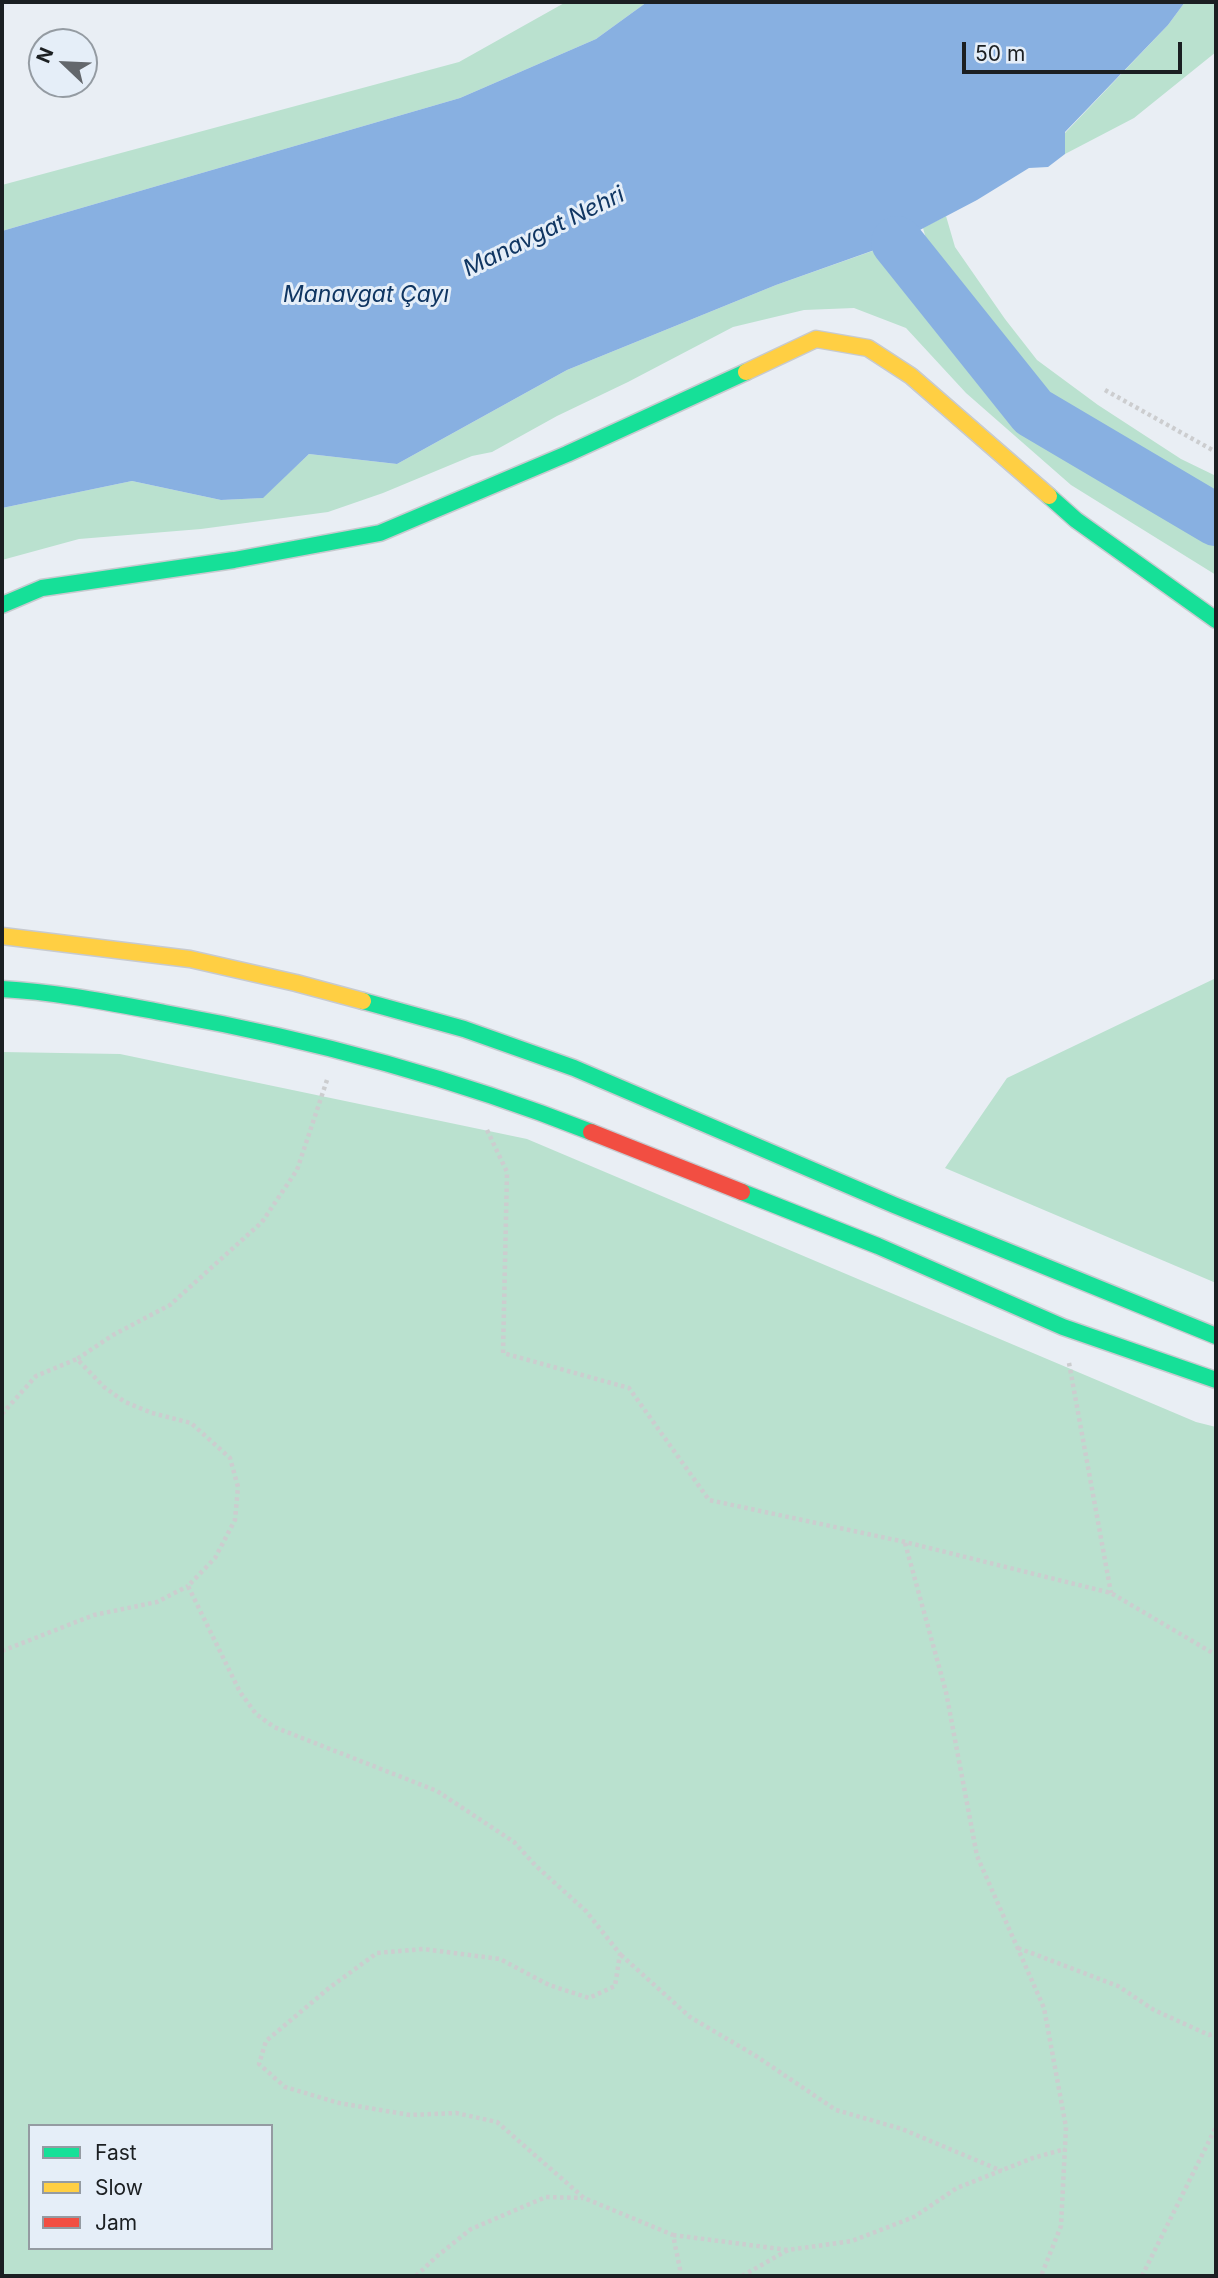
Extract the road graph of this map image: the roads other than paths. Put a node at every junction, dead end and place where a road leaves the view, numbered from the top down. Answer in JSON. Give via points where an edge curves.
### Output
{"nodes":[{"id":1,"x":2,"y":604,"type":"edge"},
{"id":2,"x":1216,"y":620,"type":"edge"},
{"id":3,"x":2,"y":936,"type":"edge"},
{"id":4,"x":2,"y":989,"type":"edge"},
{"id":5,"x":1216,"y":1336,"type":"edge"},
{"id":6,"x":1216,"y":1380,"type":"edge"}],
"edges":[{"from":1,"to":2,"type":"main road","via":[[42,588],[380,533],[567,454],[816,339],[868,348],[911,376],[1076,520]]},
{"from":3,"to":5,"type":"main road","via":[[190,959],[464,1029],[574,1068]]},
{"from":4,"to":6,"type":"main road","via":[[52,992],[190,1017],[426,1074],[578,1127],[878,1246],[1063,1327]]}]}
